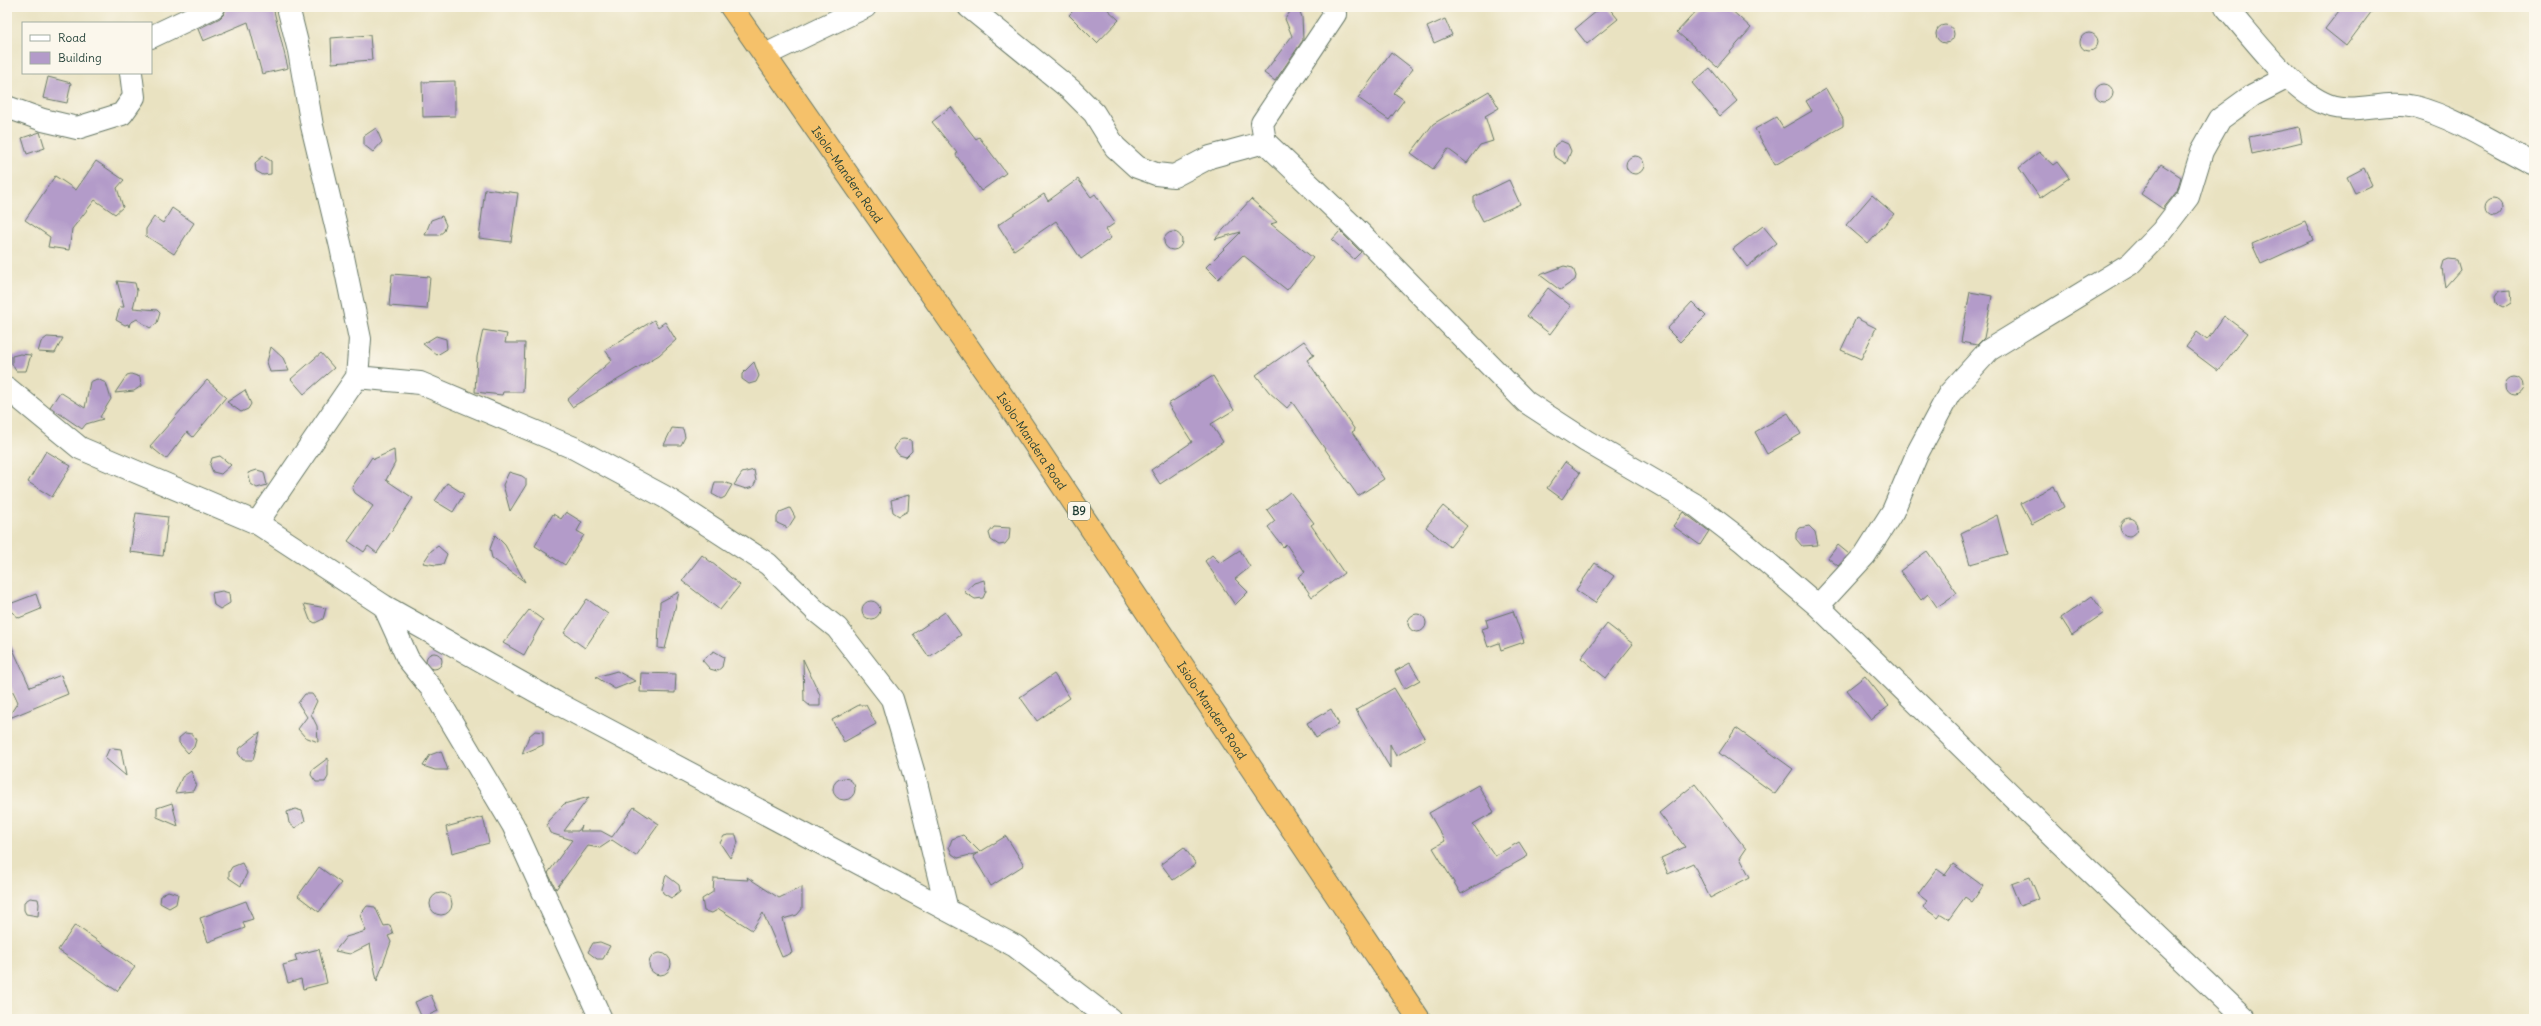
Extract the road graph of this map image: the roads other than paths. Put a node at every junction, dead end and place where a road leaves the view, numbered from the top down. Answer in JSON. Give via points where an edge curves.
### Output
{"nodes":[{"id":1,"x":214,"y":7,"type":"edge"},
{"id":2,"x":288,"y":7,"type":"edge"},
{"id":3,"x":731,"y":7,"type":"edge"},
{"id":4,"x":865,"y":7,"type":"edge"},
{"id":5,"x":969,"y":7,"type":"edge"},
{"id":6,"x":1332,"y":7,"type":"edge"},
{"id":7,"x":2226,"y":7,"type":"edge"},
{"id":8,"x":152,"y":37,"type":"edge"},
{"id":9,"x":765,"y":55,"type":"junction"},
{"id":10,"x":131,"y":74,"type":"edge"},
{"id":11,"x":2288,"y":77,"type":"junction"},
{"id":12,"x":7,"y":107,"type":"edge"},
{"id":13,"x":1265,"y":142,"type":"junction"},
{"id":14,"x":2532,"y":163,"type":"dead end"},
{"id":15,"x":357,"y":377,"type":"junction"},
{"id":16,"x":7,"y":388,"type":"edge"},
{"id":17,"x":257,"y":523,"type":"junction"},
{"id":18,"x":384,"y":606,"type":"junction"},
{"id":19,"x":1818,"y":606,"type":"junction"},
{"id":20,"x":947,"y":910,"type":"junction"},
{"id":21,"x":601,"y":1019,"type":"edge"},
{"id":22,"x":1110,"y":1019,"type":"edge"},
{"id":23,"x":1419,"y":1019,"type":"edge"},
{"id":24,"x":2245,"y":1019,"type":"edge"}],
"edges":[{"from":1,"to":8,"type":"street"},
{"from":2,"to":15,"type":"street","via":[[360,339]]},
{"from":3,"to":9,"type":"highway","name":"Isiolo-Mandera Road","number":"B9"},
{"from":4,"to":9,"type":"street"},
{"from":5,"to":13,"type":"street","via":[[1071,90],[1094,113],[1115,147],[1136,167],[1156,174],[1174,176],[1210,157]]},
{"from":6,"to":13,"type":"street","via":[[1334,14],[1262,123]]},
{"from":7,"to":11,"type":"street"},
{"from":9,"to":23,"type":"highway","name":"Isiolo-Mandera Road","number":"B9","via":[[1005,400]]},
{"from":10,"to":12,"type":"street","via":[[134,97],[122,114],[77,128],[43,120]]},
{"from":11,"to":14,"type":"street","via":[[2327,104],[2351,110],[2387,104],[2414,107],[2444,118]]},
{"from":11,"to":19,"type":"street","via":[[2253,95],[2220,118],[2202,151],[2188,197],[2162,232],[2130,264],[1989,350],[1949,394],[1918,452],[1893,511],[1865,554]]},
{"from":13,"to":19,"type":"street","via":[[1361,234],[1526,402],[1586,441],[1694,504],[1741,540]]},
{"from":15,"to":17,"type":"street"},
{"from":15,"to":20,"type":"street","via":[[420,383],[574,448],[665,497],[768,564],[837,628],[892,699],[914,774]]},
{"from":16,"to":17,"type":"street","via":[[80,448]]},
{"from":17,"to":18,"type":"street"},
{"from":18,"to":20,"type":"street","via":[[555,702]]},
{"from":18,"to":21,"type":"street","via":[[408,659],[432,689],[513,824]]},
{"from":19,"to":24,"type":"street","via":[[2060,843]]},
{"from":20,"to":22,"type":"street","via":[[1015,946]]}]}
